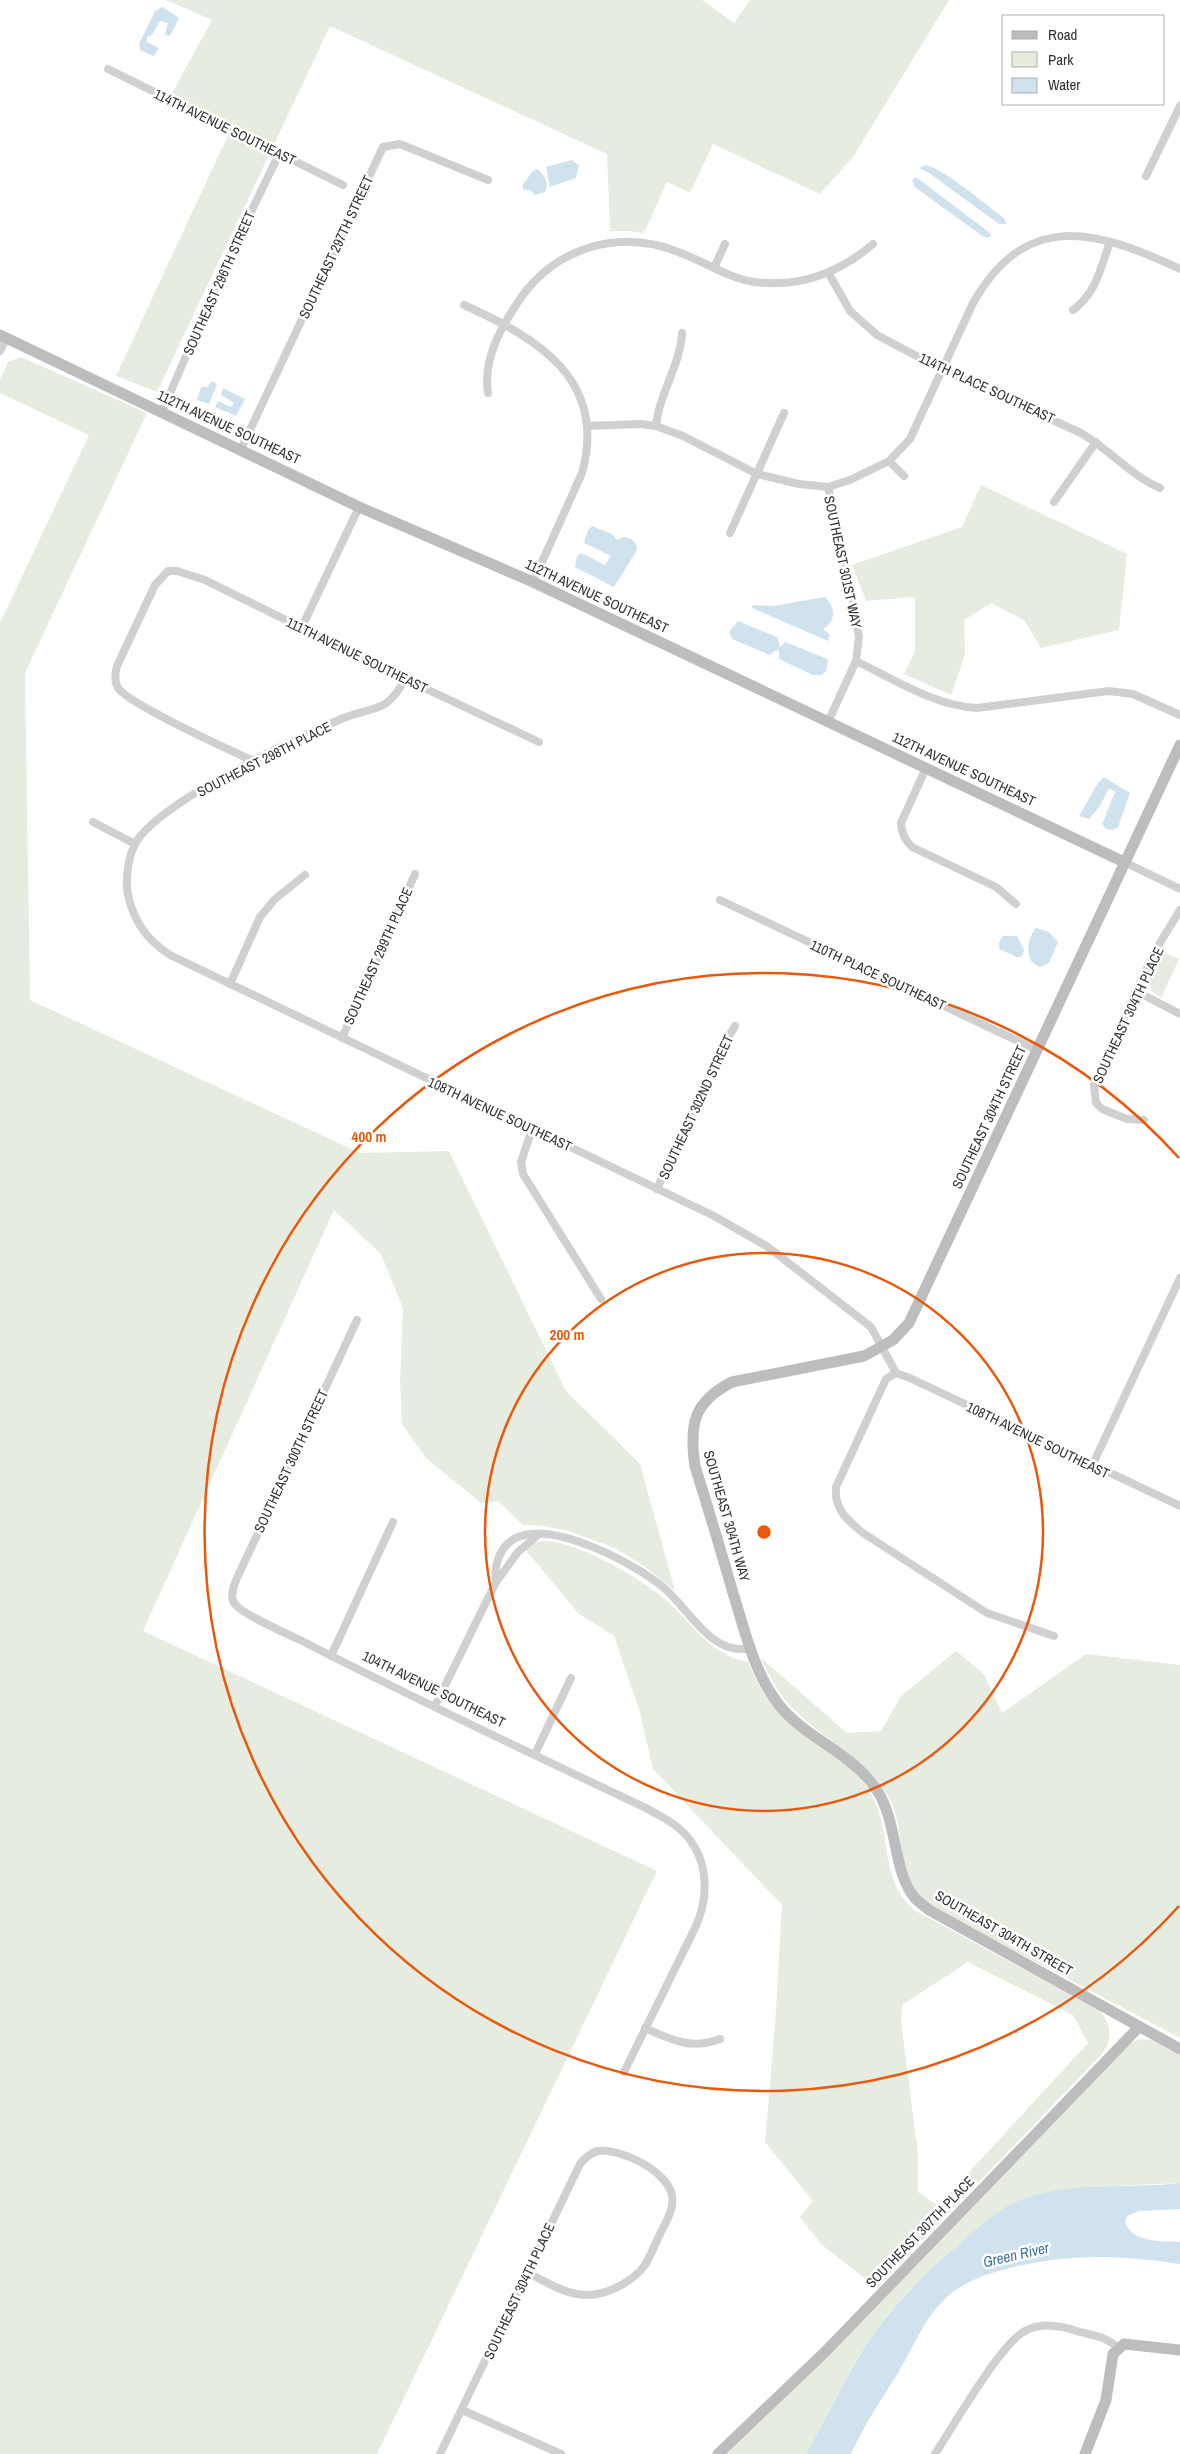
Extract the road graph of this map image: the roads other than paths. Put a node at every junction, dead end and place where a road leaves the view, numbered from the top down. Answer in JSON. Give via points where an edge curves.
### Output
{"nodes":[{"id":1,"x":108,"y":69,"type":"dead end"},
{"id":2,"x":1180,"y":106,"type":"edge"},
{"id":3,"x":279,"y":154,"type":"junction"},
{"id":4,"x":1146,"y":176,"type":"dead end"},
{"id":5,"x":488,"y":180,"type":"dead end"},
{"id":6,"x":344,"y":185,"type":"dead end"},
{"id":7,"x":1110,"y":242,"type":"junction"},
{"id":8,"x":725,"y":244,"type":"dead end"},
{"id":9,"x":873,"y":244,"type":"dead end"},
{"id":10,"x":714,"y":268,"type":"junction"},
{"id":11,"x":1180,"y":269,"type":"edge"},
{"id":12,"x":829,"y":274,"type":"junction"},
{"id":13,"x":464,"y":305,"type":"dead end"},
{"id":14,"x":1073,"y":310,"type":"dead end"},
{"id":15,"x":504,"y":323,"type":"junction"},
{"id":16,"x":682,"y":333,"type":"dead end"},
{"id":17,"x":3,"y":336,"type":"edge"},
{"id":18,"x":0,"y":351,"type":"edge"},
{"id":19,"x":941,"y":369,"type":"junction"},
{"id":20,"x":488,"y":393,"type":"dead end"},
{"id":21,"x":162,"y":412,"type":"junction"},
{"id":22,"x":784,"y":413,"type":"dead end"},
{"id":23,"x":587,"y":426,"type":"junction"},
{"id":24,"x":656,"y":426,"type":"junction"},
{"id":25,"x":1096,"y":442,"type":"junction"},
{"id":26,"x":242,"y":449,"type":"junction"},
{"id":27,"x":889,"y":461,"type":"junction"},
{"id":28,"x":757,"y":474,"type":"junction"},
{"id":29,"x":904,"y":476,"type":"dead end"},
{"id":30,"x":828,"y":487,"type":"junction"},
{"id":31,"x":1160,"y":488,"type":"dead end"},
{"id":32,"x":1054,"y":502,"type":"dead end"},
{"id":33,"x":359,"y":507,"type":"junction"},
{"id":34,"x":730,"y":534,"type":"dead end"},
{"id":35,"x":533,"y":582,"type":"junction"},
{"id":36,"x":301,"y":629,"type":"junction"},
{"id":37,"x":856,"y":661,"type":"junction"},
{"id":38,"x":406,"y":679,"type":"junction"},
{"id":39,"x":1180,"y":715,"type":"edge"},
{"id":40,"x":828,"y":722,"type":"junction"},
{"id":41,"x":540,"y":742,"type":"dead end"},
{"id":42,"x":1180,"y":745,"type":"edge"},
{"id":43,"x":253,"y":761,"type":"junction"},
{"id":44,"x":926,"y":768,"type":"junction"},
{"id":45,"x":94,"y":822,"type":"dead end"},
{"id":46,"x":136,"y":844,"type":"junction"},
{"id":47,"x":1124,"y":862,"type":"junction"},
{"id":48,"x":305,"y":874,"type":"dead end"},
{"id":49,"x":415,"y":874,"type":"dead end"},
{"id":50,"x":126,"y":884,"type":"joint"},
{"id":51,"x":1180,"y":889,"type":"edge"},
{"id":52,"x":720,"y":900,"type":"dead end"},
{"id":53,"x":1016,"y":904,"type":"dead end"},
{"id":54,"x":1180,"y":910,"type":"edge"},
{"id":55,"x":230,"y":984,"type":"junction"},
{"id":56,"x":1136,"y":991,"type":"junction"},
{"id":57,"x":1180,"y":1014,"type":"edge"},
{"id":58,"x":735,"y":1026,"type":"dead end"},
{"id":59,"x":342,"y":1038,"type":"junction"},
{"id":60,"x":1037,"y":1050,"type":"junction"},
{"id":61,"x":1144,"y":1120,"type":"dead end"},
{"id":62,"x":532,"y":1129,"type":"junction"},
{"id":63,"x":657,"y":1189,"type":"junction"},
{"id":64,"x":1180,"y":1278,"type":"edge"},
{"id":65,"x":601,"y":1300,"type":"dead end"},
{"id":66,"x":357,"y":1320,"type":"dead end"},
{"id":67,"x":882,"y":1347,"type":"junction"},
{"id":68,"x":896,"y":1374,"type":"junction"},
{"id":69,"x":1092,"y":1466,"type":"junction"},
{"id":70,"x":1180,"y":1506,"type":"edge"},
{"id":71,"x":393,"y":1522,"type":"dead end"},
{"id":72,"x":539,"y":1534,"type":"junction"},
{"id":73,"x":496,"y":1582,"type":"junction"},
{"id":74,"x":235,"y":1604,"type":"joint"},
{"id":75,"x":1054,"y":1636,"type":"dead end"},
{"id":76,"x":750,"y":1648,"type":"junction"},
{"id":77,"x":331,"y":1656,"type":"junction"},
{"id":78,"x":571,"y":1678,"type":"dead end"},
{"id":79,"x":436,"y":1706,"type":"junction"},
{"id":80,"x":535,"y":1754,"type":"junction"},
{"id":81,"x":1140,"y":2027,"type":"junction"},
{"id":82,"x":645,"y":2028,"type":"junction"},
{"id":83,"x":720,"y":2040,"type":"dead end"},
{"id":84,"x":1180,"y":2049,"type":"edge"},
{"id":85,"x":624,"y":2072,"type":"dead end"},
{"id":86,"x":528,"y":2273,"type":"junction"},
{"id":87,"x":1118,"y":2348,"type":"junction"},
{"id":88,"x":1180,"y":2350,"type":"edge"},
{"id":89,"x":462,"y":2410,"type":"junction"},
{"id":90,"x":440,"y":2454,"type":"edge"},
{"id":91,"x":561,"y":2454,"type":"edge"},
{"id":92,"x":718,"y":2454,"type":"edge"},
{"id":93,"x":936,"y":2454,"type":"edge"},
{"id":94,"x":1085,"y":2454,"type":"edge"}],
"edges":[{"from":1,"to":3,"type":"street","name":"114TH AVENUE SOUTHEAST"},
{"from":2,"to":4,"type":"street"},
{"from":3,"to":6,"type":"street","name":"114TH AVENUE SOUTHEAST"},
{"from":3,"to":21,"type":"street","name":"SOUTHEAST 296TH STREET","via":[[222,272]]},
{"from":5,"to":26,"type":"street","name":"SOUTHEAST 297TH STREET","via":[[400,144],[383,147]]},
{"from":7,"to":11,"type":"street"},
{"from":7,"to":14,"type":"street","via":[[1093,289],[1086,300]]},
{"from":7,"to":19,"type":"street","via":[[1063,235],[1044,239],[1011,256],[984,283]]},
{"from":8,"to":10,"type":"street"},
{"from":9,"to":12,"type":"street"},
{"from":10,"to":12,"type":"street","via":[[754,282],[788,282]]},
{"from":10,"to":15,"type":"street","via":[[654,243],[628,240],[592,245],[563,258],[542,273]]},
{"from":12,"to":19,"type":"street","name":"114TH PLACE SOUTHEAST","via":[[845,305],[863,325]]},
{"from":13,"to":15,"type":"street"},
{"from":15,"to":20,"type":"street","via":[[488,364]]},
{"from":15,"to":23,"type":"street","via":[[536,344],[563,368],[580,401]]},
{"from":16,"to":24,"type":"street","via":[[681,350],[662,394]]},
{"from":17,"to":18,"type":"street"},
{"from":17,"to":21,"type":"street","name":"112TH AVENUE SOUTHEAST"},
{"from":19,"to":25,"type":"street","name":"114TH PLACE SOUTHEAST","via":[[1062,423]]},
{"from":19,"to":27,"type":"street","via":[[916,428]]},
{"from":21,"to":26,"type":"street","name":"112TH AVENUE SOUTHEAST"},
{"from":22,"to":28,"type":"street"},
{"from":23,"to":24,"type":"street"},
{"from":23,"to":35,"type":"street","via":[[582,473]]},
{"from":24,"to":28,"type":"street","via":[[683,436]]},
{"from":25,"to":31,"type":"street","name":"114TH PLACE SOUTHEAST","via":[[1135,474]]},
{"from":25,"to":32,"type":"street"},
{"from":26,"to":33,"type":"street","name":"112TH AVENUE SOUTHEAST"},
{"from":27,"to":29,"type":"street"},
{"from":27,"to":30,"type":"street","via":[[865,474]]},
{"from":28,"to":30,"type":"street"},
{"from":28,"to":34,"type":"street"},
{"from":30,"to":37,"type":"street","name":"SOUTHEAST 301ST WAY","via":[[857,618]]},
{"from":33,"to":35,"type":"street","name":"112TH AVENUE SOUTHEAST"},
{"from":33,"to":36,"type":"street"},
{"from":35,"to":40,"type":"street","name":"112TH AVENUE SOUTHEAST"},
{"from":36,"to":38,"type":"street","name":"111TH AVENUE SOUTHEAST"},
{"from":36,"to":43,"type":"street","name":"111TH AVENUE SOUTHEAST","via":[[205,580],[174,570],[163,575],[155,585],[117,666],[117,687],[137,703]]},
{"from":37,"to":39,"type":"street","via":[[962,707],[977,708],[1109,691],[1133,694]]},
{"from":37,"to":40,"type":"street","name":"SOUTHEAST 301ST WAY"},
{"from":38,"to":41,"type":"street","name":"111TH AVENUE SOUTHEAST"},
{"from":38,"to":43,"type":"street","name":"SOUTHEAST 298TH PLACE","via":[[389,703],[343,718]]},
{"from":40,"to":44,"type":"street","name":"112TH AVENUE SOUTHEAST"},
{"from":42,"to":47,"type":"street","name":"SOUTHEAST 304TH STREET"},
{"from":43,"to":46,"type":"street","name":"SOUTHEAST 298TH PLACE","via":[[170,809]]},
{"from":44,"to":47,"type":"street","name":"112TH AVENUE SOUTHEAST"},
{"from":44,"to":53,"type":"street","via":[[902,823],[902,833],[912,847],[996,887]]},
{"from":45,"to":46,"type":"street"},
{"from":46,"to":50,"type":"street","name":"SOUTHEAST 298TH PLACE"},
{"from":47,"to":51,"type":"street","name":"112TH AVENUE SOUTHEAST"},
{"from":47,"to":60,"type":"street","name":"SOUTHEAST 304TH STREET"},
{"from":48,"to":55,"type":"street","via":[[275,899],[260,917]]},
{"from":49,"to":59,"type":"street","name":"SOUTHEAST 299TH PLACE"},
{"from":50,"to":55,"type":"street","name":"108TH AVENUE SOUTHEAST","via":[[137,920],[155,945]]},
{"from":52,"to":60,"type":"street","name":"110TH PLACE SOUTHEAST"},
{"from":54,"to":56,"type":"street","name":"SOUTHEAST 304TH PLACE"},
{"from":55,"to":59,"type":"street","name":"108TH AVENUE SOUTHEAST"},
{"from":56,"to":57,"type":"street"},
{"from":56,"to":61,"type":"street","name":"SOUTHEAST 304TH PLACE","via":[[1096,1079],[1094,1095],[1102,1109],[1109,1113]]},
{"from":58,"to":63,"type":"street","name":"SOUTHEAST 302ND STREET"},
{"from":59,"to":62,"type":"street","name":"108TH AVENUE SOUTHEAST"},
{"from":60,"to":67,"type":"street","name":"SOUTHEAST 304TH STREET","via":[[914,1314],[902,1332]]},
{"from":62,"to":63,"type":"street","name":"108TH AVENUE SOUTHEAST"},
{"from":62,"to":65,"type":"street","via":[[521,1162],[523,1174]]},
{"from":63,"to":67,"type":"street","name":"108TH AVENUE SOUTHEAST","via":[[768,1247],[871,1328]]},
{"from":64,"to":69,"type":"street"},
{"from":66,"to":74,"type":"street","name":"SOUTHEAST 300TH STREET","via":[[236,1578],[232,1594]]},
{"from":67,"to":68,"type":"street"},
{"from":67,"to":76,"type":"street","name":"SOUTHEAST 304TH WAY","via":[[864,1356],[732,1382],[714,1391],[697,1414],[691,1441],[695,1466]]},
{"from":68,"to":69,"type":"street","name":"108TH AVENUE SOUTHEAST"},
{"from":68,"to":75,"type":"street","via":[[886,1379],[836,1487],[837,1506],[875,1542],[987,1613]]},
{"from":69,"to":70,"type":"street","name":"108TH AVENUE SOUTHEAST"},
{"from":71,"to":77,"type":"street"},
{"from":72,"to":73,"type":"street","via":[[518,1552]]},
{"from":72,"to":73,"type":"street","via":[[521,1536],[510,1542],[498,1560]]},
{"from":72,"to":76,"type":"street","via":[[567,1538],[630,1566],[663,1587],[713,1639],[739,1651]]},
{"from":73,"to":79,"type":"street"},
{"from":74,"to":77,"type":"street","name":"104TH AVENUE SOUTHEAST"},
{"from":76,"to":81,"type":"street","name":"SOUTHEAST 304TH STREET","via":[[780,1706],[878,1791],[893,1827],[902,1874],[915,1898],[930,1910]]},
{"from":77,"to":79,"type":"street","name":"104TH AVENUE SOUTHEAST"},
{"from":78,"to":80,"type":"street"},
{"from":79,"to":80,"type":"street","name":"104TH AVENUE SOUTHEAST"},
{"from":80,"to":82,"type":"street","name":"104TH AVENUE SOUTHEAST","via":[[673,1823],[693,1844],[704,1872],[705,1896],[700,1914]]},
{"from":81,"to":84,"type":"street"},
{"from":81,"to":92,"type":"street","name":"SOUTHEAST 307TH PLACE","via":[[825,2352]]},
{"from":82,"to":83,"type":"street","via":[[684,2044],[700,2045]]},
{"from":82,"to":85,"type":"street"},
{"from":86,"to":86,"type":"street","name":"SOUTHEAST 304TH PLACE","via":[[575,2171],[585,2158],[601,2151],[621,2155],[664,2177],[672,2192],[672,2207],[641,2270],[632,2278],[608,2291],[591,2295],[553,2286]]},
{"from":86,"to":89,"type":"street","name":"SOUTHEAST 304TH PLACE"},
{"from":87,"to":88,"type":"street","via":[[1124,2344]]},
{"from":87,"to":93,"type":"street","via":[[1109,2339],[1070,2328],[1043,2325],[1025,2330],[1004,2349]]},
{"from":87,"to":94,"type":"street","via":[[1114,2354],[1106,2400]]},
{"from":89,"to":90,"type":"street","name":"SOUTHEAST 304TH PLACE"},
{"from":89,"to":91,"type":"street"}]}
